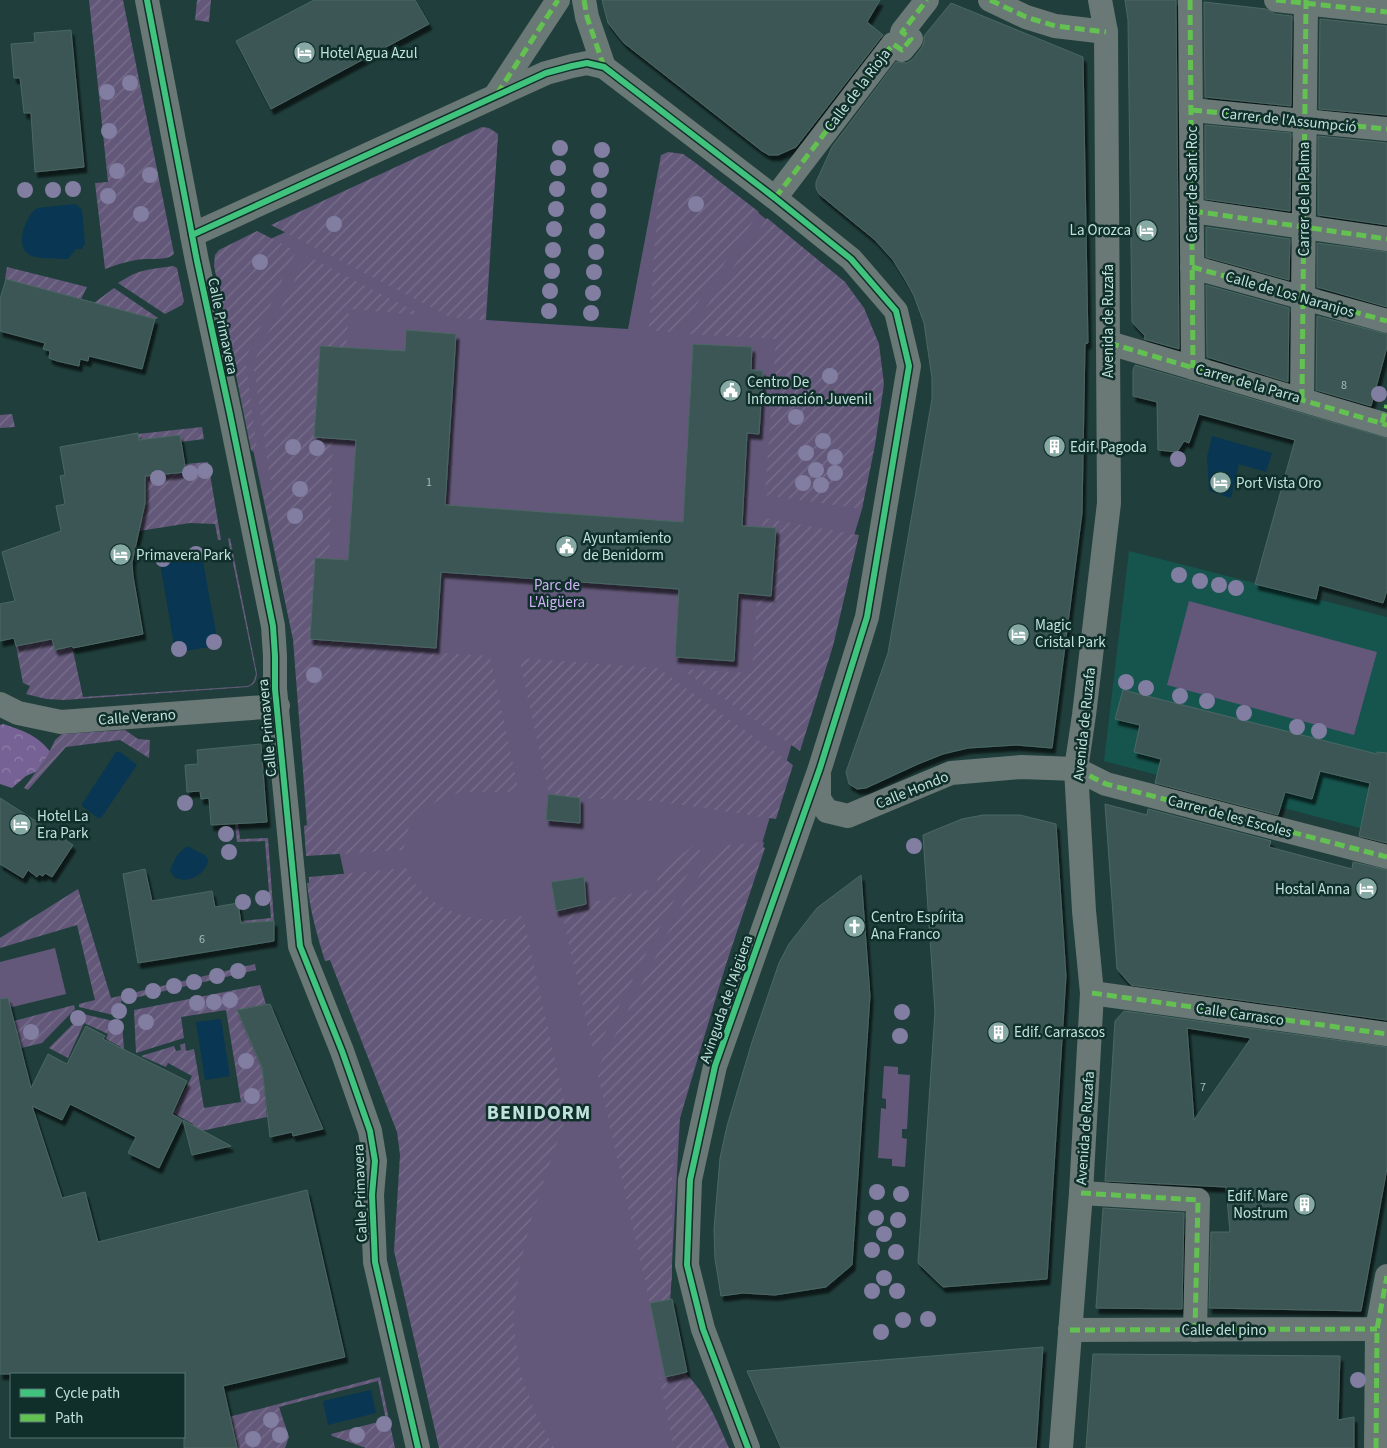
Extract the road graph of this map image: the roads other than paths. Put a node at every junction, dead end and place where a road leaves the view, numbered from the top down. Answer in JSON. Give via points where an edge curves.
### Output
{"nodes":[{"id":1,"x":147,"y":0,"type":"edge"},
{"id":2,"x":558,"y":0,"type":"edge"},
{"id":3,"x":584,"y":0,"type":"edge"},
{"id":4,"x":927,"y":0,"type":"edge"},
{"id":5,"x":990,"y":0,"type":"edge"},
{"id":6,"x":1100,"y":0,"type":"edge"},
{"id":7,"x":1190,"y":0,"type":"edge"},
{"id":8,"x":1276,"y":0,"type":"edge"},
{"id":9,"x":1306,"y":2,"type":"edge"},
{"id":10,"x":1387,"y":12,"type":"edge"},
{"id":11,"x":1106,"y":32,"type":"junction"},
{"id":12,"x":604,"y":67,"type":"junction"},
{"id":13,"x":495,"y":96,"type":"junction"},
{"id":14,"x":1192,"y":110,"type":"junction"},
{"id":15,"x":1304,"y":121,"type":"junction"},
{"id":16,"x":1387,"y":129,"type":"edge"},
{"id":17,"x":775,"y":198,"type":"junction"},
{"id":18,"x":1193,"y":211,"type":"junction"},
{"id":19,"x":1304,"y":228,"type":"junction"},
{"id":20,"x":192,"y":235,"type":"junction"},
{"id":21,"x":1387,"y":239,"type":"edge"},
{"id":22,"x":1192,"y":267,"type":"junction"},
{"id":23,"x":1304,"y":298,"type":"junction"},
{"id":24,"x":1387,"y":322,"type":"edge"},
{"id":25,"x":1109,"y":343,"type":"junction"},
{"id":26,"x":1193,"y":368,"type":"junction"},
{"id":27,"x":1302,"y":399,"type":"junction"},
{"id":28,"x":1385,"y":418,"type":"edge"},
{"id":29,"x":0,"y":704,"type":"edge"},
{"id":30,"x":278,"y":706,"type":"junction"},
{"id":31,"x":820,"y":768,"type":"junction"},
{"id":32,"x":1076,"y":769,"type":"junction"},
{"id":33,"x":1387,"y":857,"type":"edge"},
{"id":34,"x":1092,"y":993,"type":"junction"},
{"id":35,"x":1387,"y":1034,"type":"edge"},
{"id":36,"x":1081,"y":1194,"type":"junction"},
{"id":37,"x":1387,"y":1276,"type":"edge"},
{"id":38,"x":1382,"y":1328,"type":"edge"},
{"id":39,"x":1070,"y":1330,"type":"junction"},
{"id":40,"x":1195,"y":1330,"type":"junction"},
{"id":41,"x":1382,"y":1387,"type":"edge"},
{"id":42,"x":418,"y":1448,"type":"edge"},
{"id":43,"x":748,"y":1448,"type":"edge"},
{"id":44,"x":1061,"y":1448,"type":"edge"},
{"id":45,"x":1376,"y":1448,"type":"edge"}],
"edges":[{"from":1,"to":20,"type":"street","name":"Calle Primavera"},
{"from":2,"to":13,"type":"street"},
{"from":3,"to":12,"type":"street"},
{"from":4,"to":17,"type":"street","name":"Calle de la Rioja","via":[[902,32],[911,39],[902,50],[893,44]]},
{"from":5,"to":11,"type":"street","via":[[1055,26]]},
{"from":6,"to":11,"type":"street","name":"Avenida de Ruzafa"},
{"from":7,"to":14,"type":"street","name":"Carrer de Sant Roc"},
{"from":8,"to":9,"type":"street"},
{"from":9,"to":10,"type":"street"},
{"from":9,"to":15,"type":"street","name":"Carrer de la Palma"},
{"from":11,"to":25,"type":"street","name":"Avenida de Ruzafa"},
{"from":12,"to":13,"type":"street","via":[[587,63],[572,66],[546,73]]},
{"from":12,"to":17,"type":"street"},
{"from":13,"to":20,"type":"street"},
{"from":14,"to":15,"type":"street","name":"Carrer de l'Assumpció"},
{"from":14,"to":18,"type":"street","name":"Carrer de Sant Roc"},
{"from":15,"to":16,"type":"street","name":"Carrer de l'Assumpció"},
{"from":15,"to":19,"type":"street","name":"Carrer de la Palma"},
{"from":17,"to":31,"type":"street","via":[[851,259],[896,311],[909,366],[867,617]]},
{"from":18,"to":19,"type":"street"},
{"from":18,"to":22,"type":"street","name":"Carrer de Sant Roc"},
{"from":19,"to":21,"type":"street"},
{"from":19,"to":23,"type":"street","name":"Carrer de la Palma"},
{"from":20,"to":30,"type":"street","name":"Calle Primavera","via":[[273,626]]},
{"from":22,"to":23,"type":"street","name":"Calle de Los Naranjos"},
{"from":22,"to":26,"type":"street","name":"Carrer de Sant Roc"},
{"from":23,"to":24,"type":"street","name":"Calle de Los Naranjos"},
{"from":23,"to":27,"type":"street","name":"Carrer de la Palma"},
{"from":25,"to":26,"type":"street","name":"Carrer de la Parra"},
{"from":25,"to":32,"type":"street","name":"Avenida de Ruzafa","via":[[1109,503]]},
{"from":26,"to":27,"type":"street","name":"Carrer de la Parra"},
{"from":27,"to":28,"type":"street","name":"Carrer de la Parra"},
{"from":29,"to":30,"type":"street","name":"Calle Verano","via":[[18,713],[61,722]]},
{"from":30,"to":42,"type":"street","name":"Calle Primavera","via":[[300,946],[370,1131],[375,1161],[372,1195],[375,1262]]},
{"from":31,"to":32,"type":"street","name":"Calle Hondo","via":[[819,799],[827,811],[848,816],[952,773],[1022,767]]},
{"from":31,"to":43,"type":"street","name":"Avinguda de l'Aigüera","via":[[715,1066],[690,1180],[687,1265],[703,1329]]},
{"from":32,"to":33,"type":"street","name":"Carrer de les Escoles","via":[[1106,784]]},
{"from":32,"to":34,"type":"street","name":"Avenida de Ruzafa"},
{"from":34,"to":35,"type":"street","name":"Calle Carrasco"},
{"from":34,"to":36,"type":"street","name":"Avenida de Ruzafa"},
{"from":36,"to":39,"type":"street","name":"Avenida de Ruzafa"},
{"from":36,"to":40,"type":"street","via":[[1198,1200]]},
{"from":37,"to":38,"type":"street"},
{"from":38,"to":40,"type":"street","name":"Calle del pino"},
{"from":38,"to":41,"type":"street"},
{"from":39,"to":40,"type":"street","name":"Calle del pino"},
{"from":39,"to":44,"type":"street","name":"Avenida de Ruzafa"},
{"from":41,"to":45,"type":"street"}]}
